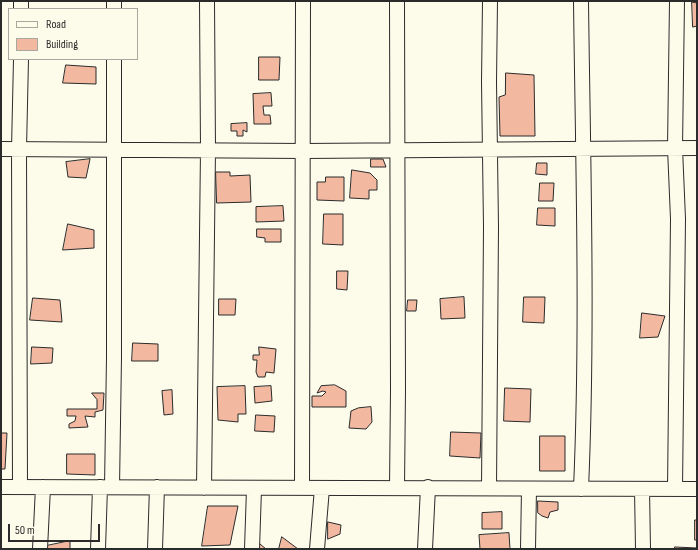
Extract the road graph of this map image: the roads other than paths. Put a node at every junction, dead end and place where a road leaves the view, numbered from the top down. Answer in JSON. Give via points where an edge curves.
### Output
{"nodes":[{"id":1,"x":207,"y":1,"type":"edge"},
{"id":2,"x":303,"y":1,"type":"edge"},
{"id":3,"x":397,"y":1,"type":"edge"},
{"id":4,"x":490,"y":1,"type":"edge"},
{"id":5,"x":581,"y":1,"type":"edge"},
{"id":6,"x":677,"y":1,"type":"edge"},
{"id":7,"x":21,"y":60,"type":"edge"},
{"id":8,"x":114,"y":60,"type":"edge"},
{"id":9,"x":490,"y":148,"type":"junction"},
{"id":10,"x":584,"y":148,"type":"junction"},
{"id":11,"x":675,"y":148,"type":"junction"},
{"id":12,"x":697,"y":148,"type":"edge"},
{"id":13,"x":1,"y":149,"type":"edge"},
{"id":14,"x":19,"y":149,"type":"junction"},
{"id":15,"x":113,"y":150,"type":"junction"},
{"id":16,"x":208,"y":150,"type":"junction"},
{"id":17,"x":398,"y":150,"type":"junction"},
{"id":18,"x":304,"y":151,"type":"junction"},
{"id":19,"x":1,"y":487,"type":"edge"},
{"id":20,"x":20,"y":487,"type":"junction"},
{"id":21,"x":43,"y":487,"type":"junction"},
{"id":22,"x":106,"y":487,"type":"junction"},
{"id":23,"x":157,"y":487,"type":"junction"},
{"id":24,"x":397,"y":487,"type":"junction"},
{"id":25,"x":428,"y":487,"type":"junction"},
{"id":26,"x":204,"y":488,"type":"junction"},
{"id":27,"x":302,"y":488,"type":"junction"},
{"id":28,"x":322,"y":488,"type":"junction"},
{"id":29,"x":489,"y":488,"type":"junction"},
{"id":30,"x":675,"y":488,"type":"junction"},
{"id":31,"x":254,"y":489,"type":"junction"},
{"id":32,"x":529,"y":489,"type":"junction"},
{"id":33,"x":581,"y":489,"type":"junction"},
{"id":34,"x":642,"y":489,"type":"junction"},
{"id":35,"x":697,"y":489,"type":"edge"},
{"id":36,"x":40,"y":549,"type":"edge"},
{"id":37,"x":98,"y":549,"type":"edge"},
{"id":38,"x":155,"y":549,"type":"edge"},
{"id":39,"x":252,"y":549,"type":"edge"},
{"id":40,"x":317,"y":549,"type":"edge"},
{"id":41,"x":426,"y":549,"type":"edge"},
{"id":42,"x":528,"y":549,"type":"edge"},
{"id":43,"x":643,"y":549,"type":"edge"}],
"edges":[{"from":1,"to":16,"type":"street"},
{"from":2,"to":18,"type":"street"},
{"from":3,"to":17,"type":"street"},
{"from":4,"to":9,"type":"street"},
{"from":5,"to":10,"type":"street"},
{"from":6,"to":11,"type":"street"},
{"from":7,"to":14,"type":"street"},
{"from":8,"to":15,"type":"street"},
{"from":9,"to":10,"type":"street"},
{"from":9,"to":17,"type":"street"},
{"from":9,"to":29,"type":"street"},
{"from":10,"to":11,"type":"street"},
{"from":10,"to":33,"type":"street","via":[[584,424]]},
{"from":11,"to":12,"type":"street"},
{"from":11,"to":30,"type":"street","via":[[678,219]]},
{"from":13,"to":14,"type":"street"},
{"from":14,"to":15,"type":"street"},
{"from":14,"to":20,"type":"street"},
{"from":15,"to":16,"type":"street"},
{"from":15,"to":22,"type":"street","via":[[114,357]]},
{"from":16,"to":18,"type":"street"},
{"from":16,"to":26,"type":"street"},
{"from":17,"to":18,"type":"street"},
{"from":17,"to":24,"type":"street"},
{"from":18,"to":27,"type":"street"},
{"from":19,"to":20,"type":"street"},
{"from":20,"to":21,"type":"street"},
{"from":21,"to":22,"type":"street"},
{"from":21,"to":36,"type":"street"},
{"from":22,"to":23,"type":"street"},
{"from":22,"to":37,"type":"street"},
{"from":23,"to":26,"type":"street"},
{"from":23,"to":38,"type":"street"},
{"from":24,"to":25,"type":"street"},
{"from":24,"to":28,"type":"street"},
{"from":25,"to":29,"type":"street"},
{"from":25,"to":41,"type":"street"},
{"from":26,"to":31,"type":"street"},
{"from":27,"to":28,"type":"street"},
{"from":27,"to":31,"type":"street"},
{"from":28,"to":40,"type":"street"},
{"from":29,"to":32,"type":"street"},
{"from":30,"to":34,"type":"street"},
{"from":30,"to":35,"type":"street"},
{"from":31,"to":39,"type":"street"},
{"from":32,"to":33,"type":"street"},
{"from":32,"to":42,"type":"street"},
{"from":33,"to":34,"type":"street"},
{"from":34,"to":43,"type":"street"}]}
